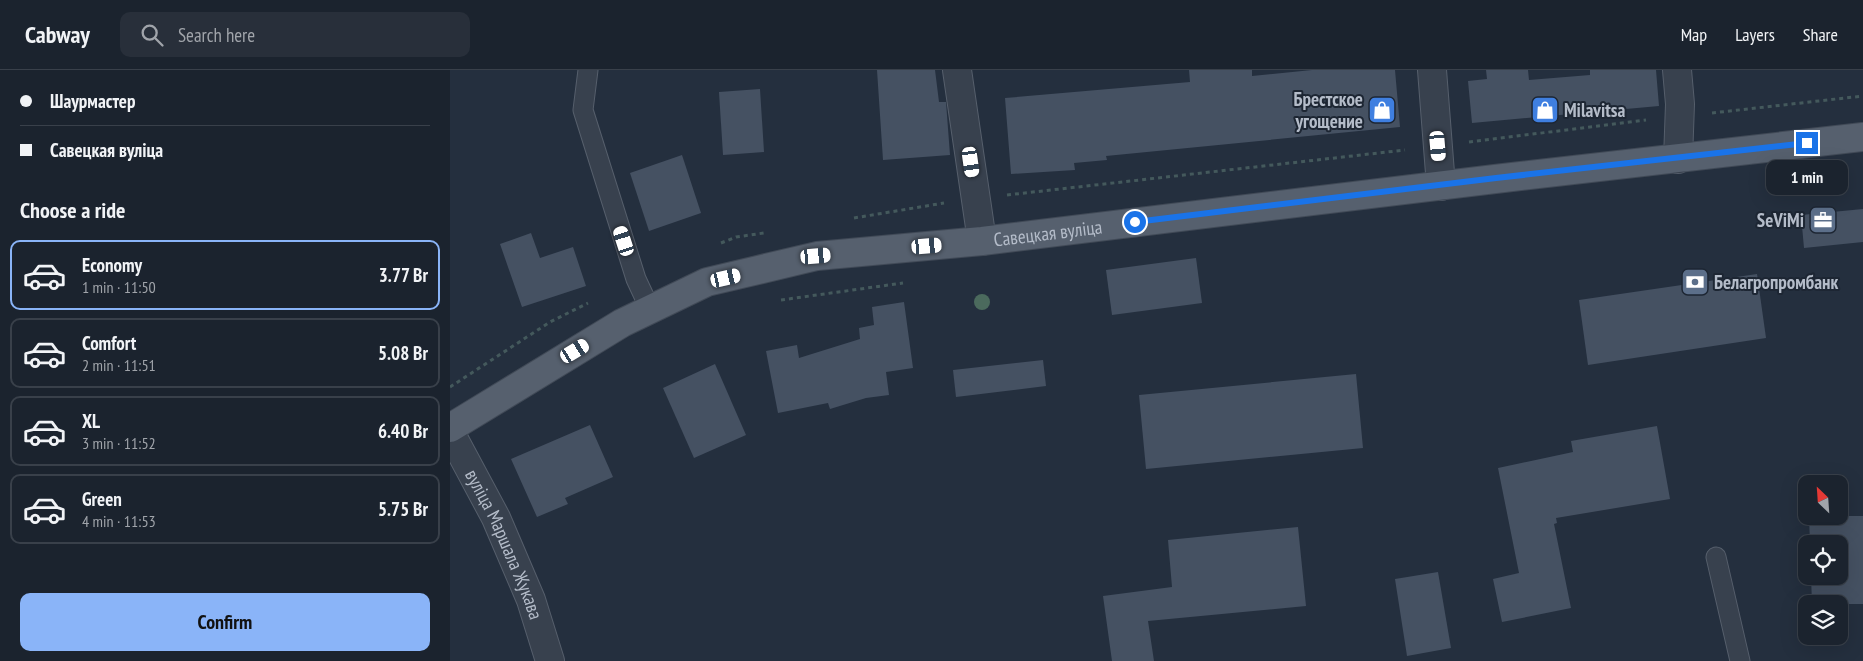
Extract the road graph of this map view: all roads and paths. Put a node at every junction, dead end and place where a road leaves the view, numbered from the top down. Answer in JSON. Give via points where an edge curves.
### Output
{"nodes":[{"id":1,"x":588,"y":70,"type":"edge"},
{"id":2,"x":957,"y":70,"type":"edge"},
{"id":3,"x":1432,"y":70,"type":"edge"},
{"id":4,"x":1677,"y":70,"type":"edge"},
{"id":5,"x":1863,"y":137,"type":"edge"},
{"id":6,"x":1678,"y":158,"type":"junction"},
{"id":7,"x":1441,"y":186,"type":"junction"},
{"id":8,"x":982,"y":241,"type":"junction"},
{"id":9,"x":908,"y":283,"type":"dead end"},
{"id":10,"x":772,"y":302,"type":"dead end"},
{"id":11,"x":650,"y":310,"type":"junction"},
{"id":12,"x":450,"y":428,"type":"edge"},
{"id":13,"x":450,"y":432,"type":"edge"},
{"id":14,"x":1716,"y":557,"type":"dead end"},
{"id":15,"x":550,"y":661,"type":"edge"},
{"id":16,"x":1740,"y":661,"type":"edge"}],
"edges":[{"from":1,"to":11,"type":"lane","via":[[583,110],[636,279]]},
{"from":2,"to":8,"type":"street"},
{"from":3,"to":7,"type":"street"},
{"from":4,"to":6,"type":"street","via":[[1680,104]]},
{"from":5,"to":6,"type":"main road","name":"Савецкая вуліца"},
{"from":6,"to":7,"type":"main road","name":"Савецкая вуліца"},
{"from":7,"to":8,"type":"main road","name":"Савецкая вуліца"},
{"from":8,"to":11,"type":"main road","name":"Савецкая вуліца","via":[[816,256],[707,282]]},
{"from":9,"to":10,"type":"path"},
{"from":11,"to":12,"type":"main road","name":"Савецкая вуліца","via":[[622,323]]},
{"from":13,"to":15,"type":"street","name":"вуліца Маршала Жукава","via":[[500,527],[531,600]]},
{"from":14,"to":16,"type":"lane"}]}
